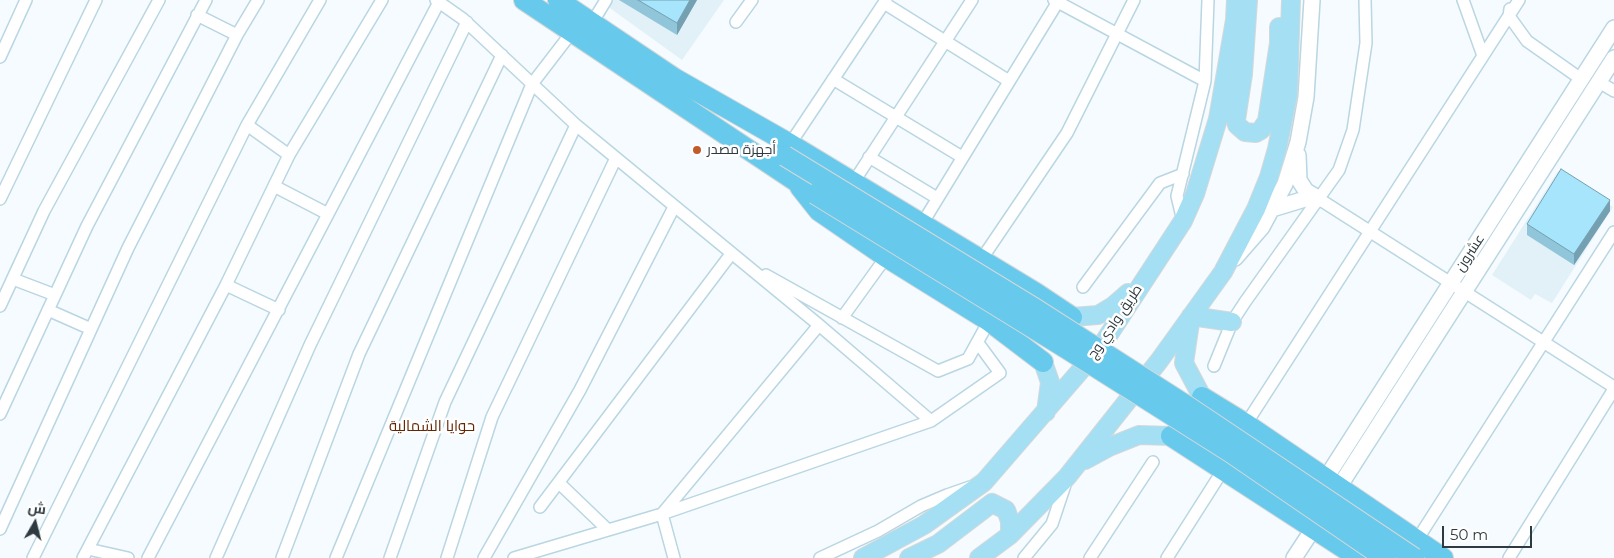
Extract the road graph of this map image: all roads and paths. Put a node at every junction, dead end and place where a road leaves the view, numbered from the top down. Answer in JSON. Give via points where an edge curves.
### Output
{"nodes":[{"id":1,"x":26,"y":0,"type":"edge"},
{"id":2,"x":96,"y":0,"type":"edge"},
{"id":3,"x":159,"y":0,"type":"edge"},
{"id":4,"x":206,"y":0,"type":"edge"},
{"id":5,"x":258,"y":0,"type":"edge"},
{"id":6,"x":320,"y":0,"type":"edge"},
{"id":7,"x":382,"y":0,"type":"edge"},
{"id":8,"x":524,"y":0,"type":"edge"},
{"id":9,"x":558,"y":0,"type":"edge"},
{"id":10,"x":606,"y":0,"type":"edge"},
{"id":11,"x":752,"y":0,"type":"edge"},
{"id":12,"x":972,"y":0,"type":"edge"},
{"id":13,"x":1134,"y":0,"type":"edge"},
{"id":14,"x":1208,"y":0,"type":"edge"},
{"id":15,"x":1236,"y":0,"type":"edge"},
{"id":16,"x":1248,"y":0,"type":"edge"},
{"id":17,"x":1280,"y":0,"type":"edge"},
{"id":18,"x":1292,"y":0,"type":"edge"},
{"id":19,"x":1312,"y":0,"type":"edge"},
{"id":20,"x":1364,"y":0,"type":"edge"},
{"id":21,"x":1463,"y":0,"type":"edge"},
{"id":22,"x":1511,"y":0,"type":"edge"},
{"id":23,"x":1519,"y":0,"type":"edge"},
{"id":24,"x":437,"y":1,"type":"edge"},
{"id":25,"x":885,"y":1,"type":"edge"},
{"id":26,"x":1057,"y":1,"type":"edge"},
{"id":27,"x":197,"y":16,"type":"junction"},
{"id":28,"x":1509,"y":16,"type":"junction"},
{"id":29,"x":467,"y":22,"type":"junction"},
{"id":30,"x":736,"y":22,"type":"dead end"},
{"id":31,"x":592,"y":23,"type":"junction"},
{"id":32,"x":1614,"y":28,"type":"edge"},
{"id":33,"x":572,"y":32,"type":"junction"},
{"id":34,"x":1118,"y":34,"type":"junction"},
{"id":35,"x":237,"y":36,"type":"junction"},
{"id":36,"x":946,"y":41,"type":"junction"},
{"id":37,"x":502,"y":55,"type":"junction"},
{"id":38,"x":1483,"y":56,"type":"junction"},
{"id":39,"x":0,"y":57,"type":"edge"},
{"id":40,"x":1614,"y":58,"type":"edge"},
{"id":41,"x":833,"y":79,"type":"junction"},
{"id":42,"x":1581,"y":79,"type":"junction"},
{"id":43,"x":1205,"y":80,"type":"junction"},
{"id":44,"x":1009,"y":81,"type":"junction"},
{"id":45,"x":1599,"y":82,"type":"junction"},
{"id":46,"x":532,"y":84,"type":"junction"},
{"id":47,"x":1614,"y":92,"type":"edge"},
{"id":48,"x":895,"y":118,"type":"junction"},
{"id":49,"x":247,"y":125,"type":"junction"},
{"id":50,"x":576,"y":125,"type":"junction"},
{"id":51,"x":1298,"y":142,"type":"junction"},
{"id":52,"x":788,"y":150,"type":"junction"},
{"id":53,"x":289,"y":155,"type":"junction"},
{"id":54,"x":616,"y":158,"type":"junction"},
{"id":55,"x":869,"y":158,"type":"junction"},
{"id":56,"x":962,"y":158,"type":"junction"},
{"id":57,"x":1183,"y":174,"type":"junction"},
{"id":58,"x":796,"y":182,"type":"junction"},
{"id":59,"x":853,"y":183,"type":"junction"},
{"id":60,"x":274,"y":186,"type":"junction"},
{"id":61,"x":937,"y":198,"type":"junction"},
{"id":62,"x":0,"y":199,"type":"edge"},
{"id":63,"x":1319,"y":200,"type":"junction"},
{"id":64,"x":674,"y":207,"type":"junction"},
{"id":65,"x":1272,"y":209,"type":"junction"},
{"id":66,"x":328,"y":214,"type":"junction"},
{"id":67,"x":1183,"y":221,"type":"junction"},
{"id":68,"x":922,"y":224,"type":"junction"},
{"id":69,"x":1370,"y":232,"type":"junction"},
{"id":70,"x":1614,"y":232,"type":"edge"},
{"id":71,"x":886,"y":256,"type":"junction"},
{"id":72,"x":735,"y":257,"type":"junction"},
{"id":73,"x":981,"y":260,"type":"junction"},
{"id":74,"x":1223,"y":272,"type":"junction"},
{"id":75,"x":13,"y":279,"type":"junction"},
{"id":76,"x":1144,"y":280,"type":"junction"},
{"id":77,"x":1451,"y":283,"type":"junction"},
{"id":78,"x":226,"y":285,"type":"junction"},
{"id":79,"x":1083,"y":287,"type":"dead end"},
{"id":80,"x":1465,"y":292,"type":"junction"},
{"id":81,"x":55,"y":295,"type":"junction"},
{"id":82,"x":0,"y":306,"type":"edge"},
{"id":83,"x":48,"y":310,"type":"junction"},
{"id":84,"x":279,"y":310,"type":"junction"},
{"id":85,"x":1191,"y":316,"type":"junction"},
{"id":86,"x":1072,"y":317,"type":"joint"},
{"id":87,"x":842,"y":318,"type":"junction"},
{"id":88,"x":989,"y":321,"type":"junction"},
{"id":89,"x":1232,"y":322,"type":"junction"},
{"id":90,"x":819,"y":325,"type":"junction"},
{"id":91,"x":91,"y":329,"type":"junction"},
{"id":92,"x":1544,"y":342,"type":"junction"},
{"id":93,"x":978,"y":343,"type":"junction"},
{"id":94,"x":1043,"y":362,"type":"joint"},
{"id":95,"x":1214,"y":366,"type":"dead end"},
{"id":96,"x":1614,"y":388,"type":"edge"},
{"id":97,"x":1202,"y":397,"type":"joint"},
{"id":98,"x":1046,"y":412,"type":"junction"},
{"id":99,"x":0,"y":414,"type":"edge"},
{"id":100,"x":931,"y":421,"type":"junction"},
{"id":101,"x":1246,"y":424,"type":"junction"},
{"id":102,"x":1171,"y":436,"type":"joint"},
{"id":103,"x":1153,"y":462,"type":"dead end"},
{"id":104,"x":1073,"y":470,"type":"junction"},
{"id":105,"x":1223,"y":470,"type":"junction"},
{"id":106,"x":984,"y":482,"type":"junction"},
{"id":107,"x":559,"y":483,"type":"junction"},
{"id":108,"x":1333,"y":483,"type":"junction"},
{"id":109,"x":540,"y":507,"type":"dead end"},
{"id":110,"x":662,"y":514,"type":"junction"},
{"id":111,"x":0,"y":529,"type":"edge"},
{"id":112,"x":1313,"y":529,"type":"junction"},
{"id":113,"x":608,"y":530,"type":"junction"},
{"id":114,"x":1010,"y":535,"type":"junction"},
{"id":115,"x":1416,"y":549,"type":"edge"},
{"id":116,"x":85,"y":553,"type":"edge"},
{"id":117,"x":33,"y":558,"type":"edge"},
{"id":118,"x":128,"y":558,"type":"edge"},
{"id":119,"x":148,"y":558,"type":"edge"},
{"id":120,"x":216,"y":558,"type":"edge"},
{"id":121,"x":282,"y":558,"type":"edge"},
{"id":122,"x":336,"y":558,"type":"edge"},
{"id":123,"x":390,"y":558,"type":"edge"},
{"id":124,"x":447,"y":558,"type":"edge"},
{"id":125,"x":484,"y":558,"type":"edge"},
{"id":126,"x":514,"y":558,"type":"edge"},
{"id":127,"x":674,"y":558,"type":"edge"},
{"id":128,"x":820,"y":558,"type":"edge"},
{"id":129,"x":863,"y":558,"type":"edge"},
{"id":130,"x":909,"y":558,"type":"edge"},
{"id":131,"x":979,"y":558,"type":"edge"},
{"id":132,"x":1024,"y":558,"type":"edge"},
{"id":133,"x":1090,"y":558,"type":"edge"},
{"id":134,"x":1167,"y":558,"type":"edge"},
{"id":135,"x":1294,"y":558,"type":"edge"},
{"id":136,"x":1359,"y":558,"type":"edge"},
{"id":137,"x":1385,"y":558,"type":"edge"},
{"id":138,"x":1443,"y":558,"type":"edge"},
{"id":139,"x":1509,"y":558,"type":"edge"}],
"edges":[{"from":1,"to":39,"type":"street"},
{"from":2,"to":62,"type":"street"},
{"from":3,"to":75,"type":"street","via":[[44,211]]},
{"from":4,"to":27,"type":"street"},
{"from":5,"to":35,"type":"street"},
{"from":6,"to":49,"type":"street"},
{"from":7,"to":53,"type":"street"},
{"from":8,"to":33,"type":"highway"},
{"from":9,"to":31,"type":"highway"},
{"from":10,"to":31,"type":"street"},
{"from":11,"to":30,"type":"street"},
{"from":12,"to":36,"type":"street"},
{"from":13,"to":34,"type":"street"},
{"from":14,"to":43,"type":"street"},
{"from":15,"to":67,"type":"main road","name":"طريق وادي وج","via":[[1218,119],[1195,194]]},
{"from":16,"to":17,"type":"main road","via":[[1236,120],[1241,129],[1251,133],[1261,130],[1267,121],[1278,43]]},
{"from":18,"to":74,"type":"main road","via":[[1288,95],[1277,149],[1256,209]]},
{"from":19,"to":51,"type":"street","via":[[1306,97]]},
{"from":20,"to":63,"type":"street","via":[[1366,43],[1353,130],[1339,170]]},
{"from":21,"to":38,"type":"street"},
{"from":22,"to":28,"type":"street"},
{"from":23,"to":28,"type":"street"},
{"from":24,"to":29,"type":"street"},
{"from":24,"to":66,"type":"street"},
{"from":25,"to":36,"type":"street"},
{"from":25,"to":41,"type":"street"},
{"from":26,"to":34,"type":"street"},
{"from":26,"to":44,"type":"street"},
{"from":27,"to":35,"type":"street"},
{"from":27,"to":81,"type":"street","via":[[87,226]]},
{"from":28,"to":38,"type":"street"},
{"from":28,"to":42,"type":"street","via":[[1527,41]]},
{"from":29,"to":37,"type":"street"},
{"from":29,"to":120,"type":"street","via":[[310,345]]},
{"from":31,"to":52,"type":"highway"},
{"from":32,"to":42,"type":"street","name":"عشرون"},
{"from":33,"to":46,"type":"street"},
{"from":33,"to":58,"type":"highway"},
{"from":34,"to":43,"type":"street"},
{"from":34,"to":73,"type":"street","via":[[1067,133]]},
{"from":35,"to":91,"type":"street","via":[[128,248]]},
{"from":36,"to":44,"type":"street"},
{"from":36,"to":48,"type":"street"},
{"from":37,"to":46,"type":"street"},
{"from":37,"to":121,"type":"street","via":[[360,354]]},
{"from":38,"to":69,"type":"street"},
{"from":40,"to":45,"type":"street","name":"عشرون"},
{"from":41,"to":48,"type":"street"},
{"from":41,"to":52,"type":"street"},
{"from":42,"to":77,"type":"street","name":"عشرون"},
{"from":43,"to":57,"type":"street"},
{"from":44,"to":56,"type":"street"},
{"from":45,"to":47,"type":"street"},
{"from":45,"to":80,"type":"street","name":"عشرون"},
{"from":46,"to":50,"type":"street"},
{"from":46,"to":122,"type":"street"},
{"from":48,"to":55,"type":"street"},
{"from":48,"to":56,"type":"street"},
{"from":49,"to":53,"type":"street"},
{"from":49,"to":117,"type":"street"},
{"from":50,"to":54,"type":"street"},
{"from":50,"to":123,"type":"street","via":[[445,402]]},
{"from":51,"to":63,"type":"street","via":[[1299,180],[1306,191]]},
{"from":51,"to":65,"type":"street","via":[[1285,184]]},
{"from":52,"to":59,"type":"highway"},
{"from":52,"to":115,"type":"highway","bridge":true},
{"from":53,"to":60,"type":"street"},
{"from":54,"to":64,"type":"street"},
{"from":54,"to":124,"type":"street","via":[[492,417]]},
{"from":55,"to":59,"type":"street"},
{"from":55,"to":61,"type":"street"},
{"from":56,"to":61,"type":"street"},
{"from":57,"to":67,"type":"street","via":[[1177,196]]},
{"from":57,"to":79,"type":"street","via":[[1160,184]]},
{"from":58,"to":71,"type":"highway","via":[[819,211]]},
{"from":58,"to":137,"type":"highway","bridge":true,"via":[[1230,452]]},
{"from":59,"to":68,"type":"highway"},
{"from":60,"to":66,"type":"street"},
{"from":60,"to":78,"type":"street"},
{"from":61,"to":68,"type":"street"},
{"from":63,"to":65,"type":"street","via":[[1305,199]]},
{"from":63,"to":69,"type":"street"},
{"from":63,"to":89,"type":"street"},
{"from":64,"to":72,"type":"street"},
{"from":64,"to":125,"type":"street","via":[[580,390]]},
{"from":65,"to":74,"type":"street","via":[[1262,227]]},
{"from":66,"to":84,"type":"street"},
{"from":67,"to":76,"type":"main road","name":"طريق وادي وج"},
{"from":68,"to":73,"type":"highway"},
{"from":69,"to":77,"type":"street"},
{"from":69,"to":101,"type":"street"},
{"from":70,"to":92,"type":"street"},
{"from":71,"to":87,"type":"street"},
{"from":71,"to":88,"type":"highway"},
{"from":72,"to":87,"type":"street"},
{"from":72,"to":90,"type":"street"},
{"from":72,"to":107,"type":"street"},
{"from":73,"to":86,"type":"highway"},
{"from":74,"to":85,"type":"main road"},
{"from":75,"to":81,"type":"street"},
{"from":75,"to":82,"type":"street"},
{"from":76,"to":86,"type":"main road","via":[[1098,315]]},
{"from":76,"to":98,"type":"main road","name":"طريق وادي وج","via":[[1100,348]]},
{"from":77,"to":80,"type":"street"},
{"from":77,"to":108,"type":"street","name":"عشرون"},
{"from":78,"to":84,"type":"street"},
{"from":78,"to":116,"type":"street"},
{"from":80,"to":92,"type":"street"},
{"from":80,"to":108,"type":"street","name":"عشرون"},
{"from":81,"to":83,"type":"street"},
{"from":83,"to":91,"type":"street"},
{"from":83,"to":99,"type":"street"},
{"from":84,"to":119,"type":"street"},
{"from":85,"to":89,"type":"main road"},
{"from":85,"to":97,"type":"main road","via":[[1184,363]]},
{"from":85,"to":104,"type":"main road"},
{"from":87,"to":93,"type":"street","via":[[938,371],[968,359]]},
{"from":88,"to":93,"type":"street"},
{"from":88,"to":94,"type":"highway"},
{"from":89,"to":95,"type":"street"},
{"from":90,"to":100,"type":"street"},
{"from":90,"to":110,"type":"street"},
{"from":91,"to":111,"type":"street"},
{"from":92,"to":96,"type":"street"},
{"from":92,"to":115,"type":"street"},
{"from":93,"to":100,"type":"street","via":[[1000,373]]},
{"from":94,"to":98,"type":"main road","via":[[1050,382]]},
{"from":96,"to":139,"type":"street"},
{"from":97,"to":101,"type":"highway"},
{"from":98,"to":106,"type":"main road","name":"طريق وادي وج"},
{"from":100,"to":110,"type":"street"},
{"from":101,"to":108,"type":"highway"},
{"from":102,"to":104,"type":"main road","via":[[1139,435],[1109,447]]},
{"from":102,"to":105,"type":"highway"},
{"from":103,"to":133,"type":"street"},
{"from":104,"to":114,"type":"main road"},
{"from":104,"to":132,"type":"street","via":[[1052,524]]},
{"from":105,"to":112,"type":"highway"},
{"from":105,"to":134,"type":"street"},
{"from":106,"to":128,"type":"street","via":[[921,506],[878,531]]},
{"from":106,"to":129,"type":"main road","name":"طريق وادي وج","via":[[924,525]]},
{"from":107,"to":109,"type":"street"},
{"from":107,"to":113,"type":"street"},
{"from":108,"to":115,"type":"highway"},
{"from":110,"to":113,"type":"street"},
{"from":110,"to":127,"type":"street"},
{"from":112,"to":135,"type":"street"},
{"from":112,"to":136,"type":"highway"},
{"from":113,"to":126,"type":"street"},
{"from":114,"to":130,"type":"main road","via":[[1006,510],[992,503],[938,544]]},
{"from":114,"to":131,"type":"main road"},
{"from":115,"to":138,"type":"highway"},
{"from":116,"to":118,"type":"street"}]}
